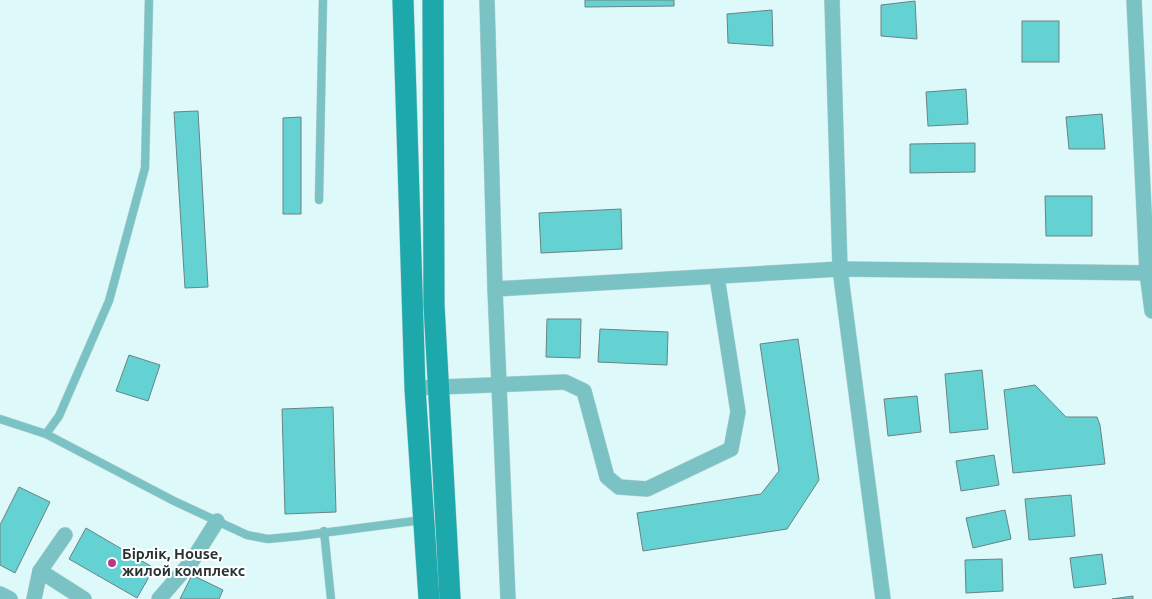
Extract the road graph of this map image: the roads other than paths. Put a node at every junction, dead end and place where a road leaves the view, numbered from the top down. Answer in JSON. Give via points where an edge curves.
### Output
{"nodes":[{"id":1,"x":149,"y":0,"type":"edge"},
{"id":2,"x":323,"y":0,"type":"edge"},
{"id":3,"x":403,"y":0,"type":"edge"},
{"id":4,"x":432,"y":0,"type":"edge"},
{"id":5,"x":487,"y":0,"type":"edge"},
{"id":6,"x":832,"y":0,"type":"edge"},
{"id":7,"x":1134,"y":0,"type":"edge"},
{"id":8,"x":318,"y":200,"type":"dead end"},
{"id":9,"x":840,"y":269,"type":"junction"},
{"id":10,"x":1150,"y":273,"type":"edge"},
{"id":11,"x":717,"y":277,"type":"junction"},
{"id":12,"x":494,"y":290,"type":"junction"},
{"id":13,"x":1152,"y":312,"type":"edge"},
{"id":14,"x":499,"y":384,"type":"junction"},
{"id":15,"x":438,"y":387,"type":"junction"},
{"id":16,"x":415,"y":388,"type":"junction"},
{"id":17,"x":0,"y":419,"type":"edge"},
{"id":18,"x":46,"y":434,"type":"junction"},
{"id":19,"x":424,"y":520,"type":"junction"},
{"id":20,"x":218,"y":521,"type":"junction"},
{"id":21,"x":324,"y":531,"type":"junction"},
{"id":22,"x":65,"y":535,"type":"dead end"},
{"id":23,"x":40,"y":571,"type":"junction"},
{"id":24,"x":0,"y":594,"type":"edge"},
{"id":25,"x":10,"y":599,"type":"edge"},
{"id":26,"x":34,"y":599,"type":"edge"},
{"id":27,"x":84,"y":599,"type":"edge"},
{"id":28,"x":159,"y":599,"type":"edge"},
{"id":29,"x":331,"y":599,"type":"edge"},
{"id":30,"x":429,"y":599,"type":"edge"},
{"id":31,"x":450,"y":599,"type":"edge"},
{"id":32,"x":508,"y":599,"type":"edge"},
{"id":33,"x":882,"y":599,"type":"edge"}],
"edges":[{"from":1,"to":18,"type":"lane","via":[[145,168],[109,301],[59,416]]},
{"from":2,"to":8,"type":"lane"},
{"from":3,"to":16,"type":"main road"},
{"from":4,"to":15,"type":"main road","via":[[434,305]]},
{"from":5,"to":12,"type":"street"},
{"from":6,"to":9,"type":"street"},
{"from":7,"to":10,"type":"street"},
{"from":9,"to":10,"type":"street"},
{"from":9,"to":11,"type":"street"},
{"from":9,"to":33,"type":"street"},
{"from":10,"to":13,"type":"street"},
{"from":11,"to":12,"type":"street"},
{"from":11,"to":14,"type":"street","via":[[738,412],[732,449],[648,488],[619,487],[607,477],[584,391],[565,382]]},
{"from":12,"to":14,"type":"street"},
{"from":14,"to":15,"type":"street"},
{"from":14,"to":32,"type":"street"},
{"from":15,"to":16,"type":"street"},
{"from":15,"to":31,"type":"main road"},
{"from":16,"to":19,"type":"main road"},
{"from":17,"to":18,"type":"lane"},
{"from":18,"to":20,"type":"lane"},
{"from":19,"to":21,"type":"lane"},
{"from":19,"to":30,"type":"main road"},
{"from":20,"to":21,"type":"lane","via":[[247,535],[268,539]]},
{"from":20,"to":28,"type":"street","via":[[192,561]]},
{"from":21,"to":29,"type":"lane"},
{"from":22,"to":23,"type":"street"},
{"from":23,"to":26,"type":"street"},
{"from":23,"to":27,"type":"street"},
{"from":24,"to":25,"type":"street"}]}
